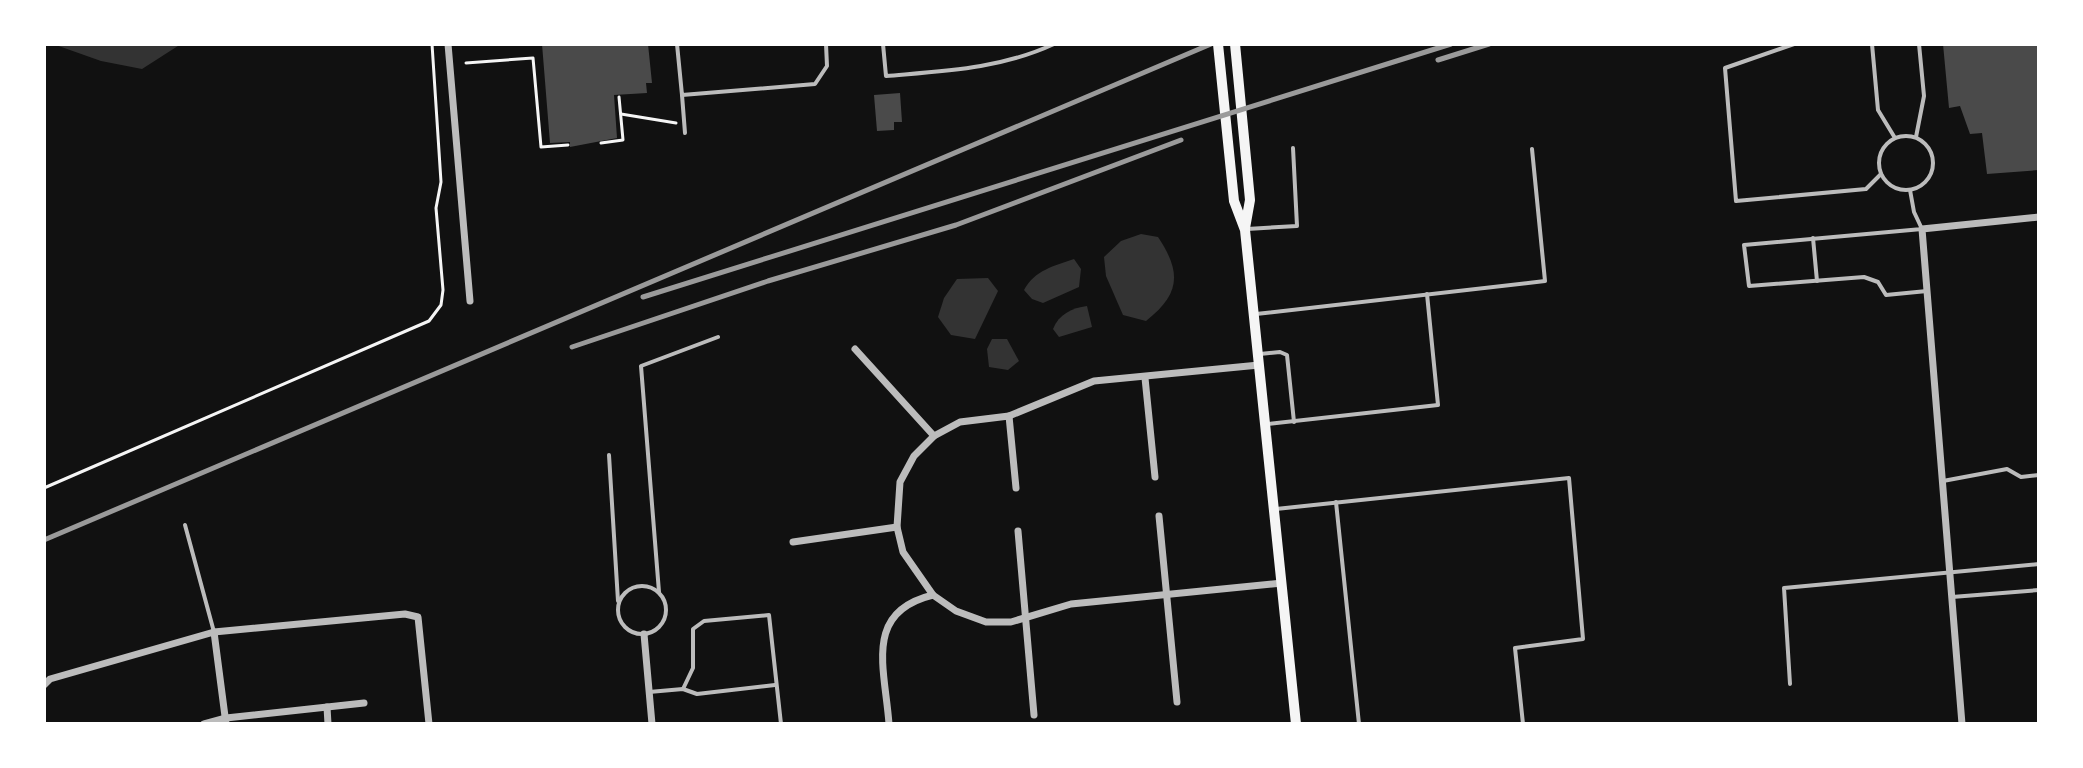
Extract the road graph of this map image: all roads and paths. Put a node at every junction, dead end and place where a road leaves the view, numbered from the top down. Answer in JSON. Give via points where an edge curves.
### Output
{"nodes":[{"id":1,"x":432,"y":44,"type":"edge"},
{"id":2,"x":448,"y":44,"type":"edge"},
{"id":3,"x":677,"y":44,"type":"edge"},
{"id":4,"x":826,"y":44,"type":"edge"},
{"id":5,"x":883,"y":44,"type":"edge"},
{"id":6,"x":1218,"y":44,"type":"edge"},
{"id":7,"x":1235,"y":44,"type":"edge"},
{"id":8,"x":1794,"y":44,"type":"edge"},
{"id":9,"x":1872,"y":44,"type":"edge"},
{"id":10,"x":1919,"y":44,"type":"edge"},
{"id":11,"x":1051,"y":45,"type":"edge"},
{"id":12,"x":466,"y":63,"type":"dead end"},
{"id":13,"x":682,"y":95,"type":"junction"},
{"id":14,"x":619,"y":97,"type":"dead end"},
{"id":15,"x":621,"y":114,"type":"junction"},
{"id":16,"x":684,"y":124,"type":"junction"},
{"id":17,"x":685,"y":133,"type":"dead end"},
{"id":18,"x":1916,"y":137,"type":"junction"},
{"id":19,"x":1895,"y":138,"type":"junction"},
{"id":20,"x":601,"y":143,"type":"dead end"},
{"id":21,"x":568,"y":145,"type":"dead end"},
{"id":22,"x":1293,"y":148,"type":"dead end"},
{"id":23,"x":1532,"y":149,"type":"dead end"},
{"id":24,"x":1881,"y":174,"type":"junction"},
{"id":25,"x":1910,"y":190,"type":"junction"},
{"id":26,"x":2039,"y":217,"type":"edge"},
{"id":27,"x":1922,"y":229,"type":"junction"},
{"id":28,"x":1245,"y":230,"type":"junction"},
{"id":29,"x":1813,"y":238,"type":"junction"},
{"id":30,"x":1817,"y":281,"type":"junction"},
{"id":31,"x":1927,"y":291,"type":"junction"},
{"id":32,"x":1427,"y":294,"type":"junction"},
{"id":33,"x":470,"y":301,"type":"dead end"},
{"id":34,"x":1254,"y":314,"type":"junction"},
{"id":35,"x":718,"y":337,"type":"dead end"},
{"id":36,"x":855,"y":349,"type":"dead end"},
{"id":37,"x":1258,"y":360,"type":"junction"},
{"id":38,"x":1145,"y":378,"type":"junction"},
{"id":39,"x":1009,"y":416,"type":"junction"},
{"id":40,"x":1294,"y":422,"type":"junction"},
{"id":41,"x":1265,"y":424,"type":"junction"},
{"id":42,"x":934,"y":436,"type":"junction"},
{"id":43,"x":609,"y":455,"type":"dead end"},
{"id":44,"x":2039,"y":475,"type":"edge"},
{"id":45,"x":1155,"y":477,"type":"dead end"},
{"id":46,"x":1943,"y":481,"type":"junction"},
{"id":47,"x":44,"y":488,"type":"edge"},
{"id":48,"x":1016,"y":488,"type":"dead end"},
{"id":49,"x":1336,"y":502,"type":"junction"},
{"id":50,"x":1274,"y":509,"type":"junction"},
{"id":51,"x":1159,"y":516,"type":"dead end"},
{"id":52,"x":185,"y":525,"type":"dead end"},
{"id":53,"x":897,"y":527,"type":"junction"},
{"id":54,"x":1018,"y":531,"type":"dead end"},
{"id":55,"x":793,"y":542,"type":"dead end"},
{"id":56,"x":2039,"y":564,"type":"edge"},
{"id":57,"x":1950,"y":575,"type":"junction"},
{"id":58,"x":1282,"y":583,"type":"junction"},
{"id":59,"x":2039,"y":590,"type":"edge"},
{"id":60,"x":659,"y":592,"type":"junction"},
{"id":61,"x":1167,"y":593,"type":"junction"},
{"id":62,"x":933,"y":595,"type":"junction"},
{"id":63,"x":1952,"y":597,"type":"junction"},
{"id":64,"x":619,"y":603,"type":"junction"},
{"id":65,"x":1026,"y":618,"type":"junction"},
{"id":66,"x":214,"y":632,"type":"junction"},
{"id":67,"x":644,"y":634,"type":"junction"},
{"id":68,"x":1790,"y":684,"type":"dead end"},
{"id":69,"x":44,"y":685,"type":"edge"},
{"id":70,"x":775,"y":685,"type":"junction"},
{"id":71,"x":683,"y":689,"type":"junction"},
{"id":72,"x":649,"y":692,"type":"junction"},
{"id":73,"x":1177,"y":702,"type":"dead end"},
{"id":74,"x":364,"y":703,"type":"dead end"},
{"id":75,"x":327,"y":707,"type":"junction"},
{"id":76,"x":1034,"y":715,"type":"dead end"},
{"id":77,"x":226,"y":721,"type":"edge"},
{"id":78,"x":204,"y":724,"type":"edge"},
{"id":79,"x":328,"y":724,"type":"edge"},
{"id":80,"x":429,"y":724,"type":"edge"},
{"id":81,"x":652,"y":724,"type":"edge"},
{"id":82,"x":781,"y":724,"type":"edge"},
{"id":83,"x":889,"y":724,"type":"edge"},
{"id":84,"x":1296,"y":724,"type":"edge"},
{"id":85,"x":1359,"y":724,"type":"edge"},
{"id":86,"x":1523,"y":724,"type":"edge"},
{"id":87,"x":1962,"y":724,"type":"edge"}],
"edges":[{"from":1,"to":47,"type":"path","via":[[443,290],[441,305],[429,321]]},
{"from":2,"to":33,"type":"street"},
{"from":3,"to":13,"type":"lane"},
{"from":4,"to":13,"type":"lane","via":[[827,66],[815,84]]},
{"from":5,"to":11,"type":"lane","via":[[886,76],[976,69]]},
{"from":6,"to":28,"type":"main road","via":[[1234,201]]},
{"from":7,"to":28,"type":"main road","via":[[1250,200]]},
{"from":8,"to":24,"type":"lane","via":[[1725,68],[1736,201],[1866,189]]},
{"from":9,"to":19,"type":"lane","via":[[1878,110]]},
{"from":10,"to":18,"type":"lane","via":[[1924,96]]},
{"from":12,"to":21,"type":"path","via":[[533,58],[541,147]]},
{"from":13,"to":16,"type":"lane"},
{"from":14,"to":15,"type":"path"},
{"from":15,"to":16,"type":"path"},
{"from":15,"to":20,"type":"path","via":[[623,140]]},
{"from":16,"to":17,"type":"lane"},
{"from":18,"to":19,"type":"lane"},
{"from":18,"to":25,"type":"lane","via":[[1928,145],[1933,166],[1923,184]]},
{"from":19,"to":24,"type":"lane","via":[[1880,153]]},
{"from":22,"to":28,"type":"lane","via":[[1297,226]]},
{"from":23,"to":32,"type":"lane","via":[[1545,281]]},
{"from":24,"to":25,"type":"lane","via":[[1890,185]]},
{"from":25,"to":27,"type":"lane"},
{"from":26,"to":27,"type":"street"},
{"from":27,"to":29,"type":"lane"},
{"from":27,"to":31,"type":"street"},
{"from":28,"to":34,"type":"main road"},
{"from":29,"to":30,"type":"lane"},
{"from":29,"to":30,"type":"lane","via":[[1744,245],[1749,286]]},
{"from":30,"to":31,"type":"lane","via":[[1864,277],[1878,282],[1886,295]]},
{"from":31,"to":46,"type":"street"},
{"from":32,"to":34,"type":"lane"},
{"from":32,"to":40,"type":"lane","via":[[1438,405]]},
{"from":34,"to":37,"type":"main road"},
{"from":35,"to":60,"type":"lane","via":[[641,366]]},
{"from":36,"to":42,"type":"street"},
{"from":37,"to":38,"type":"street"},
{"from":37,"to":40,"type":"lane","via":[[1280,352],[1287,355]]},
{"from":37,"to":41,"type":"main road"},
{"from":38,"to":39,"type":"street","via":[[1094,381]]},
{"from":38,"to":45,"type":"street"},
{"from":39,"to":42,"type":"street","via":[[960,422]]},
{"from":39,"to":48,"type":"street"},
{"from":40,"to":41,"type":"lane"},
{"from":41,"to":50,"type":"main road"},
{"from":42,"to":53,"type":"street","via":[[914,456],[900,482]]},
{"from":43,"to":64,"type":"lane"},
{"from":44,"to":46,"type":"lane","via":[[2021,477],[2007,469]]},
{"from":46,"to":57,"type":"street"},
{"from":49,"to":50,"type":"lane"},
{"from":49,"to":85,"type":"lane"},
{"from":49,"to":86,"type":"lane","via":[[1569,478],[1583,639],[1515,648]]},
{"from":50,"to":58,"type":"main road"},
{"from":51,"to":61,"type":"street"},
{"from":52,"to":66,"type":"lane"},
{"from":53,"to":55,"type":"street"},
{"from":53,"to":62,"type":"street","via":[[903,552]]},
{"from":54,"to":65,"type":"street"},
{"from":56,"to":57,"type":"lane"},
{"from":57,"to":63,"type":"street"},
{"from":57,"to":68,"type":"lane","via":[[1784,588]]},
{"from":58,"to":61,"type":"street"},
{"from":58,"to":84,"type":"main road"},
{"from":59,"to":63,"type":"lane"},
{"from":60,"to":64,"type":"lane","via":[[636,586]]},
{"from":60,"to":67,"type":"lane","via":[[667,614],[658,628]]},
{"from":61,"to":65,"type":"street","via":[[1071,604]]},
{"from":61,"to":73,"type":"street"},
{"from":62,"to":65,"type":"street","via":[[986,622]]},
{"from":62,"to":83,"type":"street","via":[[910,601],[891,615],[883,638]]},
{"from":63,"to":87,"type":"street"},
{"from":64,"to":67,"type":"lane","via":[[623,625]]},
{"from":65,"to":76,"type":"street"},
{"from":66,"to":69,"type":"street"},
{"from":66,"to":77,"type":"street"},
{"from":66,"to":80,"type":"street","via":[[418,617]]},
{"from":67,"to":72,"type":"street"},
{"from":70,"to":71,"type":"lane","via":[[697,694]]},
{"from":70,"to":71,"type":"lane","via":[[769,615],[704,621],[693,629],[693,668]]},
{"from":70,"to":82,"type":"lane"},
{"from":71,"to":72,"type":"lane"},
{"from":72,"to":81,"type":"street"},
{"from":74,"to":75,"type":"street"},
{"from":75,"to":77,"type":"street"},
{"from":75,"to":79,"type":"street"},
{"from":77,"to":78,"type":"street"}]}
